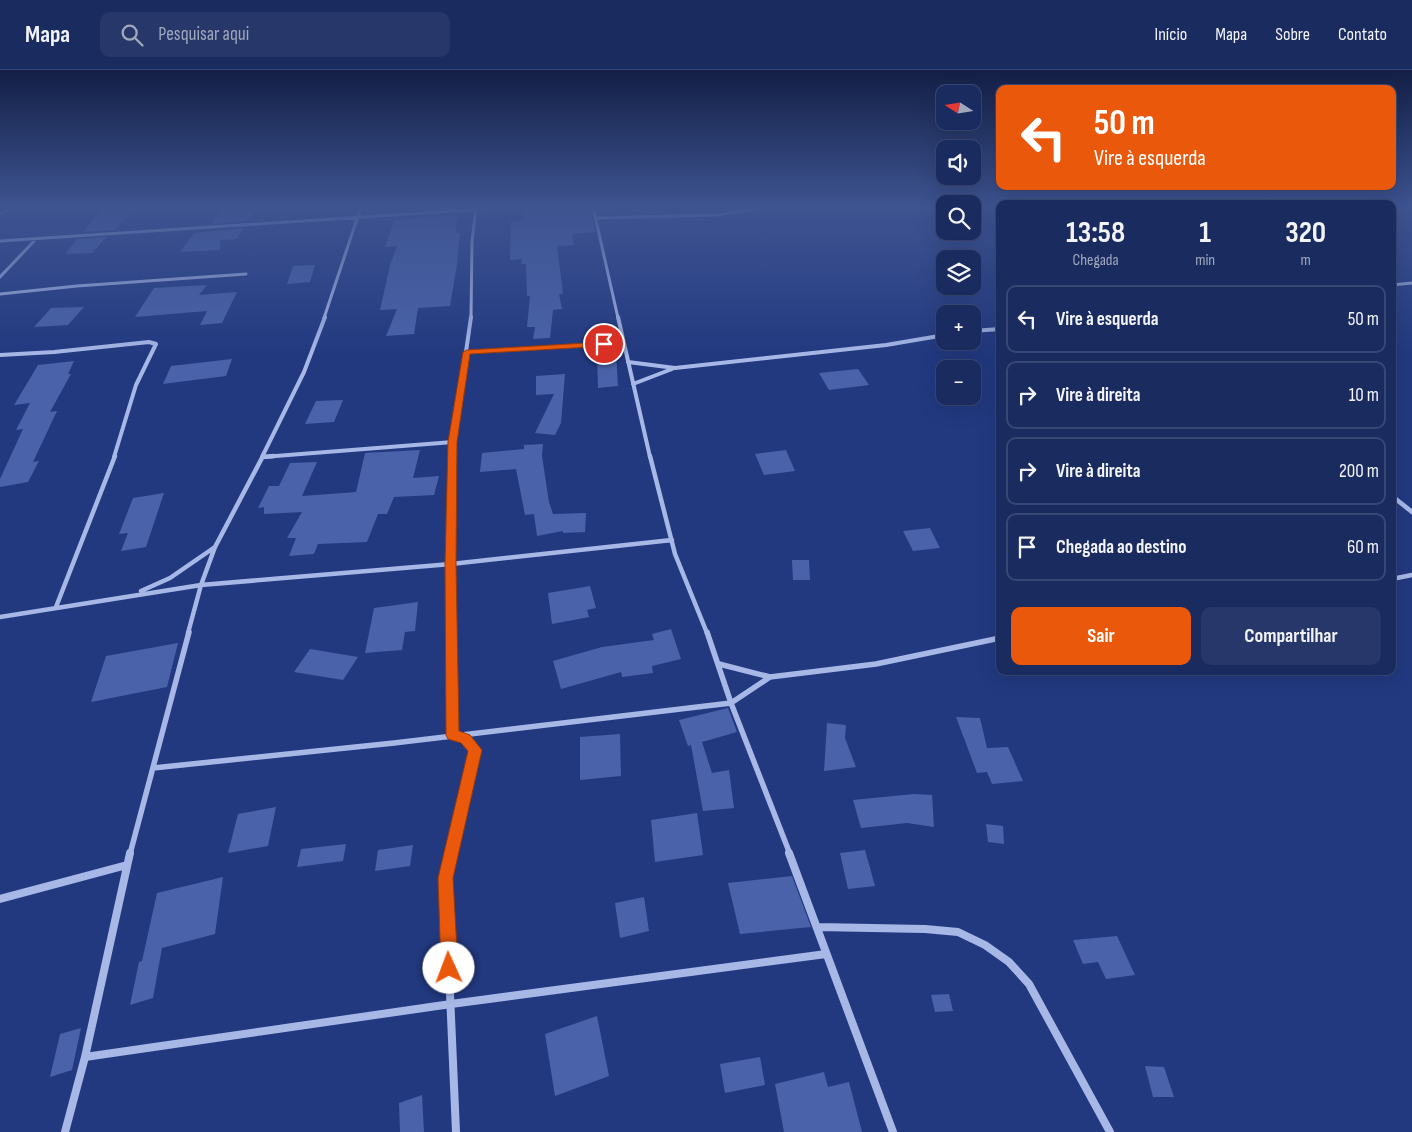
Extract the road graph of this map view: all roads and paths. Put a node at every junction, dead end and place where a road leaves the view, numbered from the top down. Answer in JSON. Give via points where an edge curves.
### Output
{"nodes":[{"id":1,"x":19,"y":257,"type":"edge"},
{"id":2,"x":345,"y":257,"type":"edge"},
{"id":3,"x":472,"y":257,"type":"edge"},
{"id":4,"x":604,"y":257,"type":"edge"},
{"id":5,"x":246,"y":274,"type":"dead end"},
{"id":6,"x":0,"y":277,"type":"edge"},
{"id":7,"x":1412,"y":284,"type":"edge"},
{"id":8,"x":1396,"y":285,"type":"edge"},
{"id":9,"x":0,"y":294,"type":"edge"},
{"id":10,"x":996,"y":329,"type":"edge"},
{"id":11,"x":981,"y":330,"type":"edge"},
{"id":12,"x":936,"y":336,"type":"edge"},
{"id":13,"x":624,"y":344,"type":"junction"},
{"id":14,"x":467,"y":352,"type":"junction"},
{"id":15,"x":0,"y":355,"type":"edge"},
{"id":16,"x":628,"y":362,"type":"junction"},
{"id":17,"x":675,"y":368,"type":"junction"},
{"id":18,"x":633,"y":384,"type":"junction"},
{"id":19,"x":453,"y":442,"type":"junction"},
{"id":20,"x":262,"y":457,"type":"junction"},
{"id":21,"x":1396,"y":499,"type":"edge"},
{"id":22,"x":1412,"y":512,"type":"edge"},
{"id":23,"x":672,"y":540,"type":"junction"},
{"id":24,"x":215,"y":547,"type":"junction"},
{"id":25,"x":451,"y":564,"type":"junction"},
{"id":26,"x":1412,"y":575,"type":"edge"},
{"id":27,"x":1396,"y":578,"type":"edge"},
{"id":28,"x":201,"y":585,"type":"junction"},
{"id":29,"x":136,"y":594,"type":"junction"},
{"id":30,"x":56,"y":607,"type":"junction"},
{"id":31,"x":0,"y":617,"type":"edge"},
{"id":32,"x":996,"y":639,"type":"edge"},
{"id":33,"x":719,"y":664,"type":"junction"},
{"id":34,"x":770,"y":677,"type":"junction"},
{"id":35,"x":731,"y":703,"type":"junction"},
{"id":36,"x":453,"y":735,"type":"junction"},
{"id":37,"x":153,"y":768,"type":"junction"},
{"id":38,"x":127,"y":865,"type":"junction"},
{"id":39,"x":0,"y":899,"type":"edge"},
{"id":40,"x":818,"y":927,"type":"junction"},
{"id":41,"x":826,"y":954,"type":"junction"},
{"id":42,"x":451,"y":1004,"type":"junction"},
{"id":43,"x":85,"y":1057,"type":"junction"},
{"id":44,"x":65,"y":1132,"type":"edge"},
{"id":45,"x":456,"y":1132,"type":"edge"},
{"id":46,"x":892,"y":1132,"type":"edge"},
{"id":47,"x":1110,"y":1132,"type":"edge"}],
"edges":[{"from":1,"to":6,"type":"street"},
{"from":2,"to":20,"type":"street","via":[[304,372]]},
{"from":3,"to":14,"type":"street"},
{"from":4,"to":13,"type":"street"},
{"from":5,"to":9,"type":"street"},
{"from":7,"to":8,"type":"street"},
{"from":10,"to":11,"type":"street"},
{"from":12,"to":17,"type":"street"},
{"from":13,"to":14,"type":"street"},
{"from":13,"to":16,"type":"street"},
{"from":14,"to":19,"type":"street"},
{"from":15,"to":30,"type":"street","via":[[156,344],[136,385],[114,459]]},
{"from":16,"to":17,"type":"street"},
{"from":16,"to":18,"type":"street"},
{"from":17,"to":18,"type":"street"},
{"from":18,"to":23,"type":"street"},
{"from":19,"to":20,"type":"street"},
{"from":19,"to":25,"type":"street"},
{"from":20,"to":24,"type":"street"},
{"from":21,"to":22,"type":"street"},
{"from":23,"to":25,"type":"street"},
{"from":23,"to":33,"type":"street"},
{"from":24,"to":28,"type":"street"},
{"from":24,"to":29,"type":"street","via":[[170,578]]},
{"from":25,"to":28,"type":"street"},
{"from":25,"to":36,"type":"street"},
{"from":26,"to":27,"type":"street"},
{"from":28,"to":29,"type":"street"},
{"from":28,"to":37,"type":"street"},
{"from":29,"to":30,"type":"street"},
{"from":30,"to":31,"type":"street"},
{"from":32,"to":34,"type":"street","via":[[876,664]]},
{"from":33,"to":34,"type":"street"},
{"from":33,"to":35,"type":"street"},
{"from":34,"to":35,"type":"street"},
{"from":35,"to":36,"type":"street"},
{"from":35,"to":40,"type":"street"},
{"from":36,"to":37,"type":"street"},
{"from":36,"to":42,"type":"street","via":[[465,739],[475,750],[445,878]]},
{"from":37,"to":38,"type":"street"},
{"from":38,"to":39,"type":"street"},
{"from":38,"to":43,"type":"street"},
{"from":40,"to":41,"type":"street"},
{"from":40,"to":47,"type":"street","via":[[958,932],[985,944],[1009,962],[1029,984]]},
{"from":41,"to":42,"type":"street"},
{"from":41,"to":46,"type":"street"},
{"from":42,"to":43,"type":"street"},
{"from":42,"to":45,"type":"street"},
{"from":43,"to":44,"type":"street"}]}
